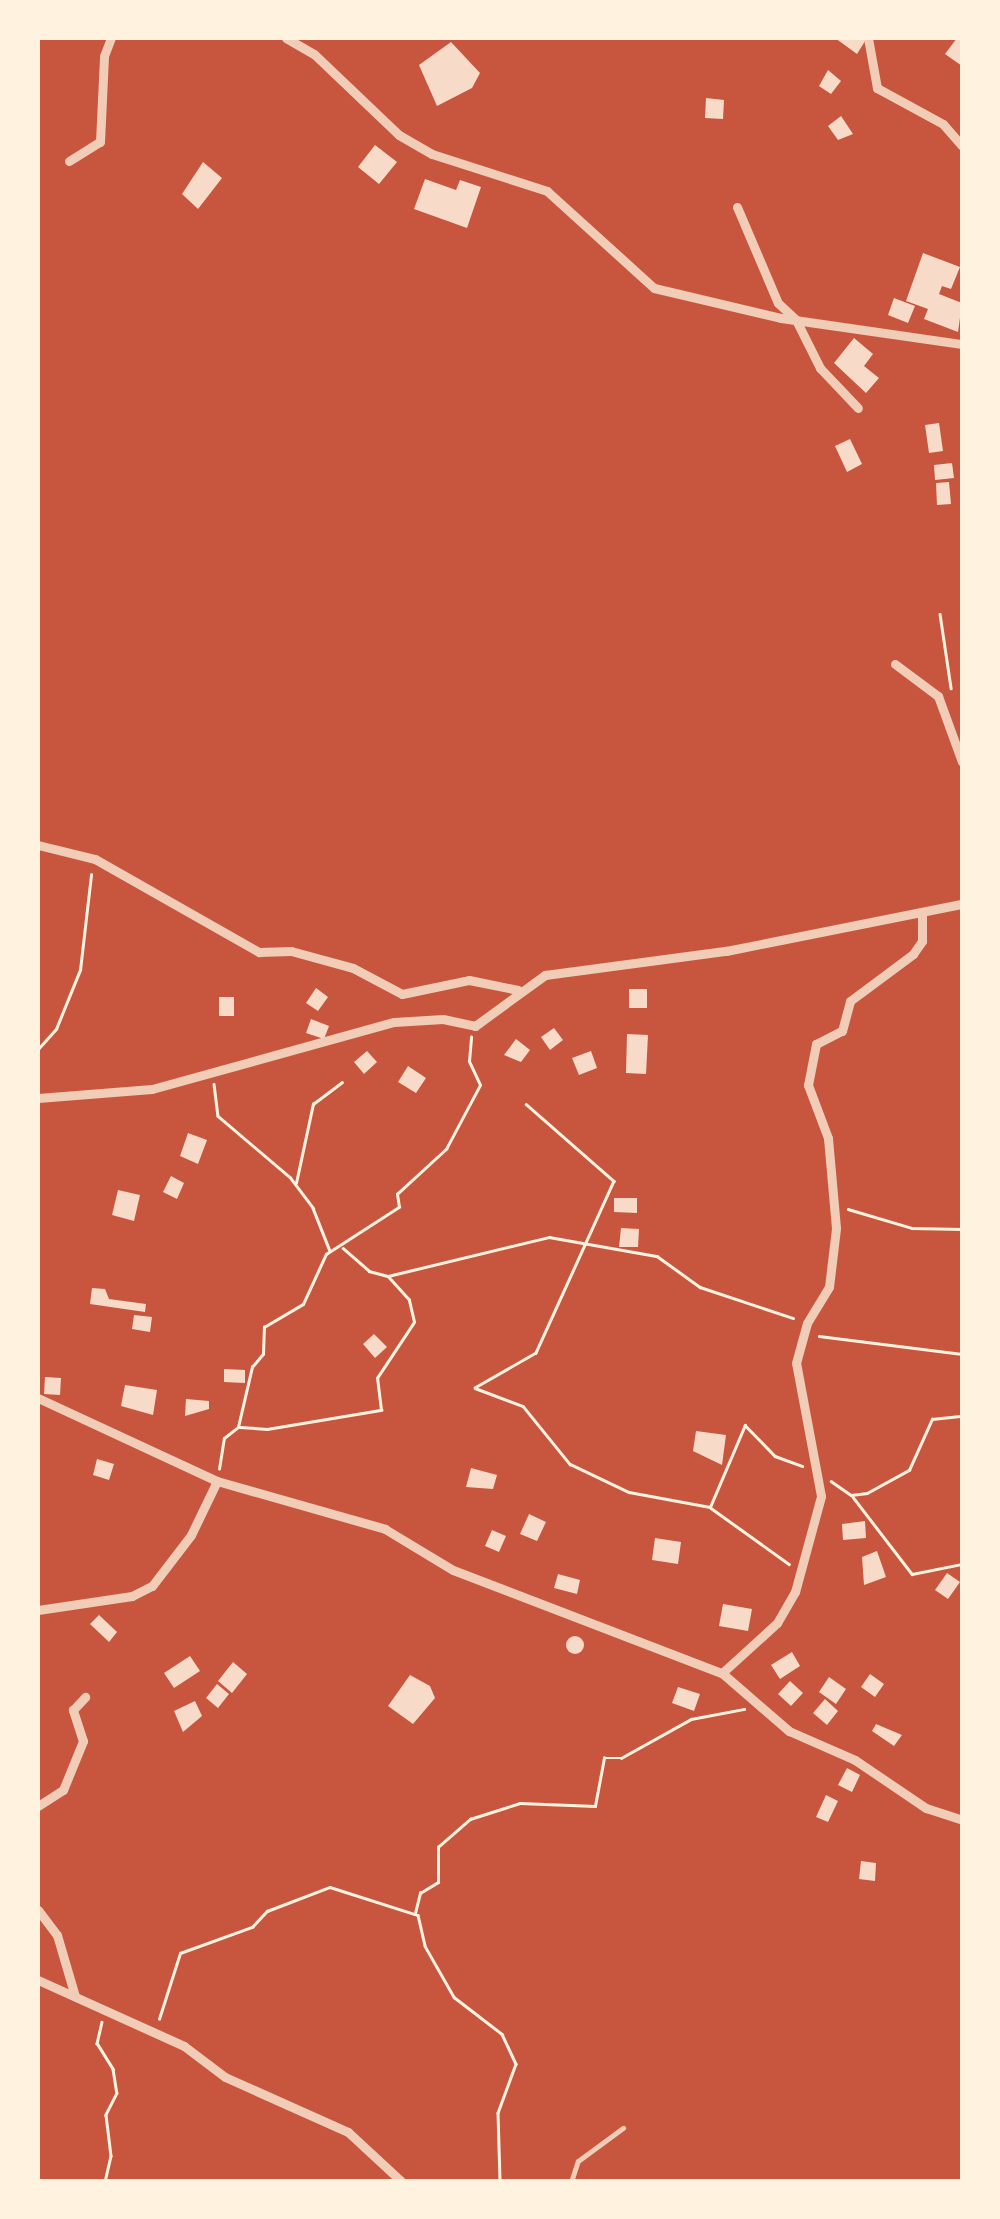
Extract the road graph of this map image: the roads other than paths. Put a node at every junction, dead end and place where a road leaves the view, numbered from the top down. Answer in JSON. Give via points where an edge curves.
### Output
{"nodes":[{"id":1,"x":111,"y":38,"type":"edge"},
{"id":2,"x":286,"y":38,"type":"edge"},
{"id":3,"x":868,"y":38,"type":"edge"},
{"id":4,"x":962,"y":146,"type":"edge"},
{"id":5,"x":69,"y":160,"type":"dead end"},
{"id":6,"x":737,"y":208,"type":"dead end"},
{"id":7,"x":796,"y":320,"type":"junction"},
{"id":8,"x":962,"y":344,"type":"edge"},
{"id":9,"x":858,"y":408,"type":"dead end"},
{"id":10,"x":895,"y":664,"type":"dead end"},
{"id":11,"x":962,"y":762,"type":"edge"},
{"id":12,"x":38,"y":845,"type":"edge"},
{"id":13,"x":962,"y":904,"type":"edge"},
{"id":14,"x":922,"y":915,"type":"junction"},
{"id":15,"x":518,"y":990,"type":"junction"},
{"id":16,"x":38,"y":1098,"type":"edge"},
{"id":17,"x":38,"y":1398,"type":"edge"},
{"id":18,"x":217,"y":1480,"type":"junction"},
{"id":19,"x":38,"y":1610,"type":"edge"},
{"id":20,"x":722,"y":1673,"type":"junction"},
{"id":21,"x":85,"y":1697,"type":"dead end"},
{"id":22,"x":38,"y":1806,"type":"edge"},
{"id":23,"x":962,"y":1820,"type":"edge"},
{"id":24,"x":38,"y":1910,"type":"edge"},
{"id":25,"x":38,"y":1980,"type":"edge"},
{"id":26,"x":76,"y":1996,"type":"junction"},
{"id":27,"x":623,"y":2128,"type":"dead end"},
{"id":28,"x":402,"y":2182,"type":"edge"},
{"id":29,"x":572,"y":2182,"type":"edge"}],
"edges":[{"from":1,"to":5,"type":"street","via":[[104,56],[100,142]]},
{"from":2,"to":7,"type":"street","via":[[432,154],[547,190],[654,288]]},
{"from":3,"to":4,"type":"street","via":[[876,88],[943,124]]},
{"from":6,"to":7,"type":"street","via":[[778,303]]},
{"from":7,"to":8,"type":"street"},
{"from":7,"to":9,"type":"street","via":[[820,368]]},
{"from":10,"to":11,"type":"street","via":[[938,696]]},
{"from":12,"to":15,"type":"street","via":[[95,859],[260,952],[291,951],[353,968],[402,994],[469,980]]},
{"from":13,"to":14,"type":"street"},
{"from":14,"to":15,"type":"street","via":[[884,915],[726,951],[544,975]]},
{"from":14,"to":20,"type":"street","via":[[922,941],[913,954],[850,1002],[842,1031],[816,1044],[808,1085],[828,1138],[829,1288],[806,1322],[796,1363],[822,1496],[776,1623]]},
{"from":15,"to":16,"type":"street","via":[[475,1026],[443,1018],[394,1022],[213,1075],[123,1094]]},
{"from":17,"to":18,"type":"street"},
{"from":18,"to":19,"type":"street","via":[[191,1535],[152,1586],[132,1596]]},
{"from":18,"to":20,"type":"street","via":[[385,1529],[453,1570]]},
{"from":20,"to":23,"type":"street","via":[[789,1731],[855,1760],[926,1808]]},
{"from":21,"to":22,"type":"street","via":[[72,1710],[83,1741],[63,1790]]},
{"from":24,"to":26,"type":"street","via":[[57,1935]]},
{"from":25,"to":26,"type":"street"},
{"from":26,"to":28,"type":"street","via":[[348,2132]]},
{"from":27,"to":29,"type":"lane","via":[[578,2160]]}]}
